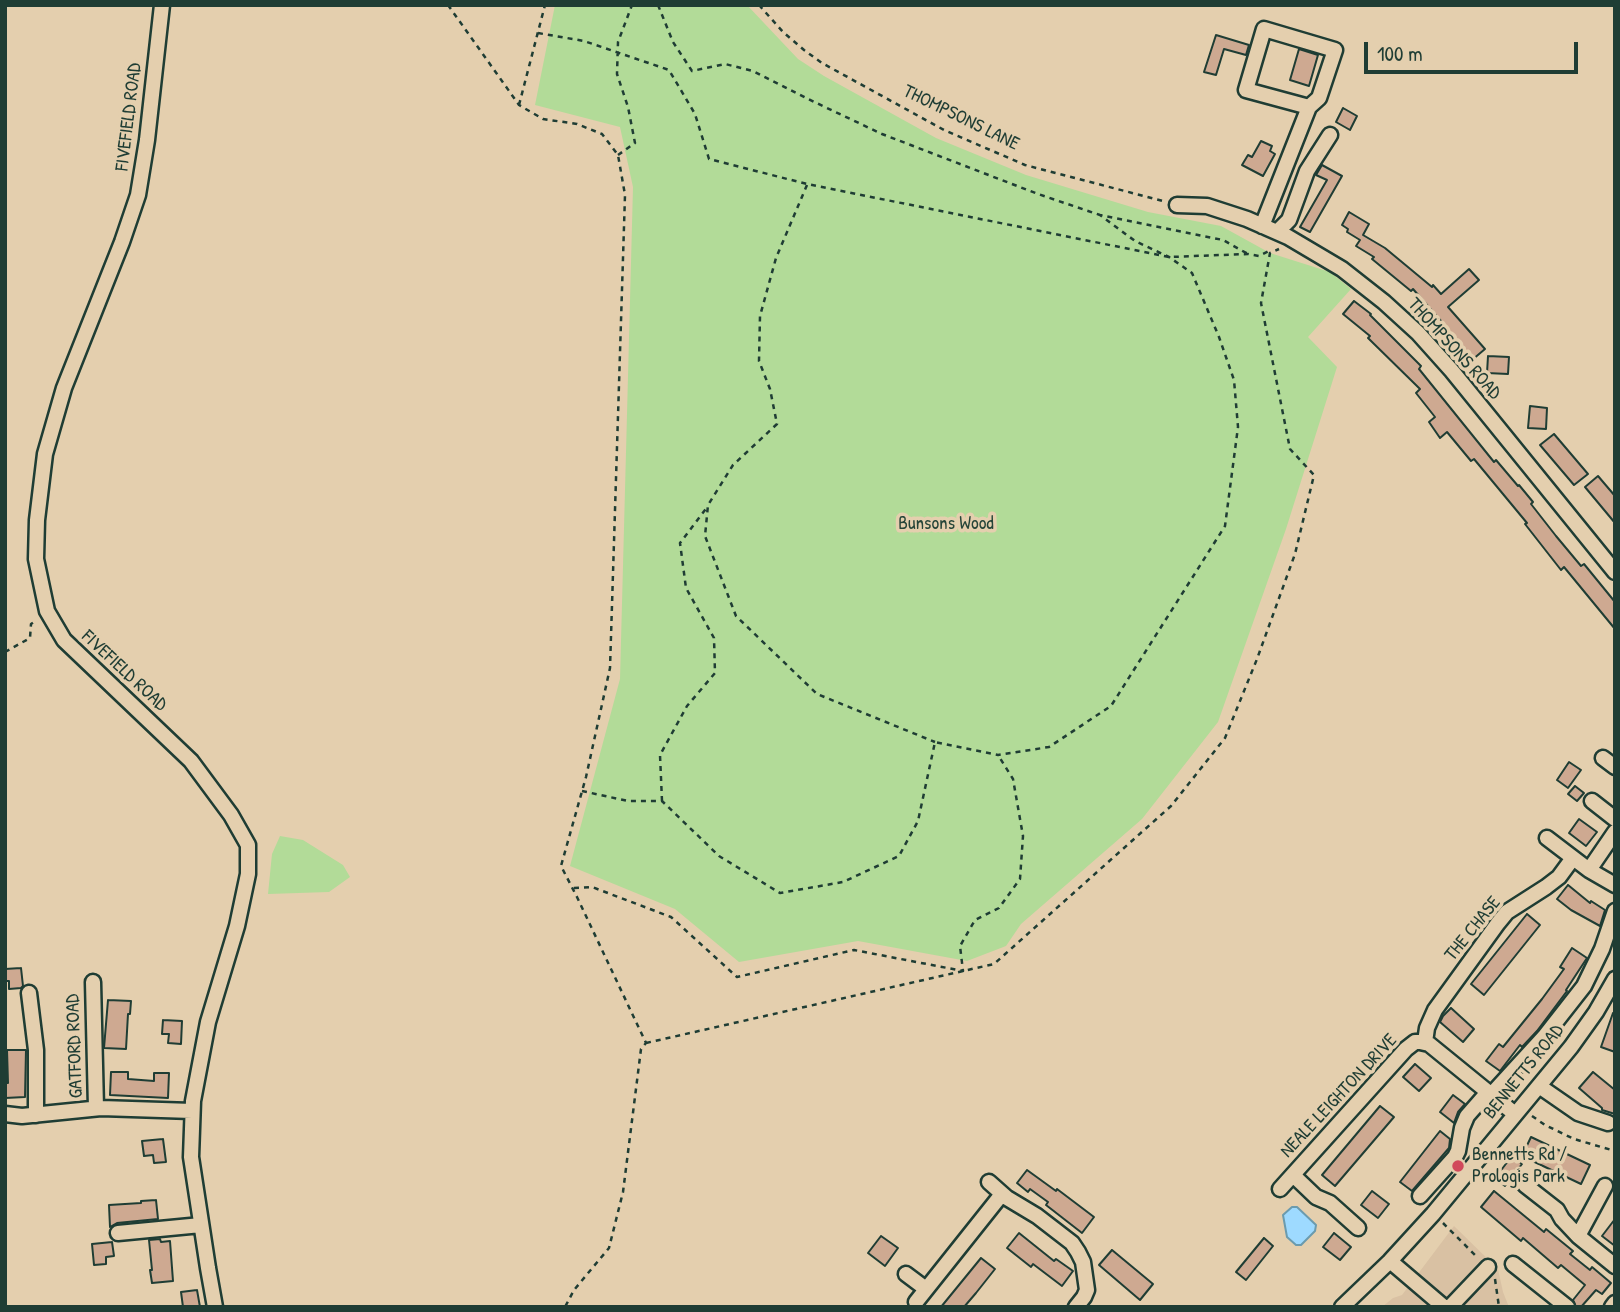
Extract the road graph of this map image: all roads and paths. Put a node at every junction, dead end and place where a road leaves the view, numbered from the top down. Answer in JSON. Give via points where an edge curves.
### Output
{"nodes":[{"id":1,"x":162,"y":5,"type":"edge"},
{"id":2,"x":448,"y":5,"type":"edge"},
{"id":3,"x":545,"y":5,"type":"edge"},
{"id":4,"x":632,"y":5,"type":"edge"},
{"id":5,"x":658,"y":5,"type":"edge"},
{"id":6,"x":759,"y":5,"type":"edge"},
{"id":7,"x":538,"y":33,"type":"junction"},
{"id":8,"x":618,"y":54,"type":"junction"},
{"id":9,"x":519,"y":105,"type":"junction"},
{"id":10,"x":1309,"y":107,"type":"junction"},
{"id":11,"x":1330,"y":135,"type":"dead end"},
{"id":12,"x":618,"y":155,"type":"junction"},
{"id":13,"x":807,"y":184,"type":"junction"},
{"id":14,"x":1177,"y":205,"type":"joint"},
{"id":15,"x":1100,"y":215,"type":"junction"},
{"id":16,"x":1262,"y":226,"type":"junction"},
{"id":17,"x":1277,"y":232,"type":"junction"},
{"id":18,"x":1248,"y":254,"type":"junction"},
{"id":19,"x":1169,"y":257,"type":"junction"},
{"id":20,"x":708,"y":505,"type":"junction"},
{"id":21,"x":1615,"y":572,"type":"edge"},
{"id":22,"x":47,"y":611,"type":"junction"},
{"id":23,"x":5,"y":652,"type":"edge"},
{"id":24,"x":935,"y":742,"type":"junction"},
{"id":25,"x":998,"y":755,"type":"junction"},
{"id":26,"x":582,"y":791,"type":"junction"},
{"id":27,"x":662,"y":801,"type":"junction"},
{"id":28,"x":1592,"y":801,"type":"dead end"},
{"id":29,"x":1615,"y":819,"type":"edge"},
{"id":30,"x":1615,"y":832,"type":"edge"},
{"id":31,"x":1547,"y":838,"type":"dead end"},
{"id":32,"x":1573,"y":858,"type":"junction"},
{"id":33,"x":1589,"y":870,"type":"junction"},
{"id":34,"x":1615,"y":885,"type":"edge"},
{"id":35,"x":573,"y":888,"type":"junction"},
{"id":36,"x":1615,"y":911,"type":"edge"},
{"id":37,"x":962,"y":971,"type":"junction"},
{"id":38,"x":1615,"y":979,"type":"edge"},
{"id":39,"x":93,"y":982,"type":"dead end"},
{"id":40,"x":29,"y":993,"type":"dead end"},
{"id":41,"x":1425,"y":1042,"type":"junction"},
{"id":42,"x":646,"y":1043,"type":"junction"},
{"id":43,"x":1539,"y":1086,"type":"junction"},
{"id":44,"x":1490,"y":1093,"type":"junction"},
{"id":45,"x":96,"y":1108,"type":"junction"},
{"id":46,"x":192,"y":1111,"type":"junction"},
{"id":47,"x":1518,"y":1111,"type":"junction"},
{"id":48,"x":5,"y":1114,"type":"edge"},
{"id":49,"x":36,"y":1115,"type":"junction"},
{"id":50,"x":1608,"y":1124,"type":"dead end"},
{"id":51,"x":1615,"y":1152,"type":"edge"},
{"id":52,"x":1293,"y":1175,"type":"junction"},
{"id":53,"x":989,"y":1182,"type":"dead end"},
{"id":54,"x":1525,"y":1185,"type":"dead end"},
{"id":55,"x":1605,"y":1186,"type":"dead end"},
{"id":56,"x":1280,"y":1189,"type":"dead end"},
{"id":57,"x":1002,"y":1194,"type":"junction"},
{"id":58,"x":1420,"y":1196,"type":"dead end"},
{"id":59,"x":1433,"y":1214,"type":"junction"},
{"id":60,"x":201,"y":1225,"type":"junction"},
{"id":61,"x":1357,"y":1228,"type":"dead end"},
{"id":62,"x":118,"y":1233,"type":"dead end"},
{"id":63,"x":1578,"y":1236,"type":"junction"},
{"id":64,"x":1391,"y":1261,"type":"junction"},
{"id":65,"x":1513,"y":1264,"type":"dead end"},
{"id":66,"x":1615,"y":1266,"type":"edge"},
{"id":67,"x":1488,"y":1267,"type":"junction"},
{"id":68,"x":906,"y":1274,"type":"dead end"},
{"id":69,"x":926,"y":1289,"type":"junction"},
{"id":70,"x":916,"y":1302,"type":"dead end"},
{"id":71,"x":215,"y":1307,"type":"edge"},
{"id":72,"x":565,"y":1307,"type":"edge"},
{"id":73,"x":1076,"y":1307,"type":"edge"},
{"id":74,"x":1342,"y":1307,"type":"edge"},
{"id":75,"x":1444,"y":1307,"type":"edge"},
{"id":76,"x":1450,"y":1307,"type":"edge"},
{"id":77,"x":1499,"y":1307,"type":"edge"},
{"id":78,"x":1567,"y":1307,"type":"edge"}],
"edges":[{"from":1,"to":22,"type":"street","name":"FIVEFIELD ROAD","via":[[138,195],[64,388],[45,454],[36,559]]},
{"from":2,"to":9,"type":"path"},
{"from":3,"to":7,"type":"path"},
{"from":4,"to":8,"type":"path"},
{"from":5,"to":15,"type":"path","via":[[673,42],[692,71],[725,64],[753,71],[882,134]]},
{"from":6,"to":14,"type":"path","name":"THOMPSONS LANE","via":[[783,32],[822,63],[944,130],[1026,165]]},
{"from":7,"to":8,"type":"path","via":[[584,41]]},
{"from":7,"to":9,"type":"path"},
{"from":8,"to":12,"type":"path","via":[[617,74],[635,143]]},
{"from":8,"to":13,"type":"path","via":[[669,70],[695,114],[709,159]]},
{"from":9,"to":12,"type":"path","via":[[543,119],[577,124],[602,134]]},
{"from":10,"to":10,"type":"street","via":[[1247,90],[1264,29],[1335,50],[1319,98]]},
{"from":10,"to":16,"type":"street"},
{"from":11,"to":17,"type":"street","via":[[1307,171],[1289,220]]},
{"from":12,"to":26,"type":"path","via":[[625,195],[610,668]]},
{"from":13,"to":19,"type":"path"},
{"from":13,"to":20,"type":"path","via":[[776,258],[760,316],[759,361],[777,424],[733,464]]},
{"from":14,"to":16,"type":"street","name":"THOMPSONS ROAD","via":[[1207,206]]},
{"from":15,"to":18,"type":"path","via":[[1223,240]]},
{"from":15,"to":19,"type":"path","via":[[1135,241]]},
{"from":16,"to":17,"type":"street","name":"THOMPSONS ROAD"},
{"from":17,"to":21,"type":"street","name":"THOMPSONS ROAD","via":[[1342,269],[1418,333]]},
{"from":18,"to":19,"type":"path"},
{"from":18,"to":37,"type":"path","via":[[1259,256],[1279,249],[1270,253],[1261,303],[1290,449],[1314,475],[1295,554],[1257,659],[1225,738],[1171,806],[994,964]]},
{"from":19,"to":25,"type":"path","via":[[1192,273],[1234,380],[1238,427],[1224,526],[1111,706],[1049,747]]},
{"from":20,"to":24,"type":"path","via":[[705,536],[736,616],[817,694]]},
{"from":20,"to":27,"type":"path","via":[[680,543],[686,588],[714,638],[715,673],[687,705],[660,755]]},
{"from":22,"to":23,"type":"path","via":[[31,624],[30,638]]},
{"from":22,"to":46,"type":"street","name":"FIVEFIELD ROAD","via":[[64,640],[191,761],[248,845],[248,874],[208,1022]]},
{"from":24,"to":25,"type":"path"},
{"from":24,"to":27,"type":"path","via":[[918,821],[899,856],[843,882],[780,893],[719,856]]},
{"from":25,"to":37,"type":"path","via":[[1013,779],[1023,836],[1020,879],[999,908],[975,920],[960,946]]},
{"from":26,"to":27,"type":"path","via":[[628,801]]},
{"from":26,"to":35,"type":"path","via":[[561,866]]},
{"from":28,"to":29,"type":"street"},
{"from":30,"to":33,"type":"street"},
{"from":31,"to":32,"type":"street"},
{"from":32,"to":33,"type":"street"},
{"from":32,"to":41,"type":"street","name":"THE CHASE","via":[[1559,877],[1498,923],[1435,1010]]},
{"from":33,"to":34,"type":"street"},
{"from":35,"to":37,"type":"path","via":[[592,887],[671,917],[737,977],[854,950]]},
{"from":35,"to":42,"type":"path"},
{"from":36,"to":44,"type":"street","via":[[1584,986],[1544,1037]]},
{"from":37,"to":42,"type":"path"},
{"from":38,"to":43,"type":"street","name":"BENNETTS ROAD"},
{"from":39,"to":45,"type":"street","name":"GATFORD ROAD"},
{"from":40,"to":49,"type":"street","via":[[36,1051]]},
{"from":41,"to":44,"type":"street","name":"NEALE LEIGHTON DRIVE"},
{"from":41,"to":52,"type":"street","name":"NEALE LEIGHTON DRIVE","via":[[1410,1045]]},
{"from":42,"to":72,"type":"path","via":[[640,1049],[623,1192],[609,1248]]},
{"from":43,"to":47,"type":"street","name":"BENNETTS ROAD"},
{"from":43,"to":50,"type":"street","via":[[1578,1113]]},
{"from":44,"to":47,"type":"street","name":"NEALE LEIGHTON DRIVE"},
{"from":44,"to":58,"type":"street","via":[[1467,1116],[1455,1157]]},
{"from":45,"to":46,"type":"street"},
{"from":45,"to":49,"type":"street"},
{"from":46,"to":60,"type":"street","name":"FIVEFIELD ROAD","via":[[191,1157]]},
{"from":47,"to":51,"type":"path","via":[[1574,1139]]},
{"from":47,"to":59,"type":"street","name":"BENNETTS ROAD"},
{"from":48,"to":49,"type":"street"},
{"from":52,"to":56,"type":"street","name":"NEALE LEIGHTON DRIVE"},
{"from":52,"to":61,"type":"street","name":"NEALE LEIGHTON DRIVE"},
{"from":53,"to":57,"type":"street"},
{"from":54,"to":63,"type":"street","via":[[1557,1210]]},
{"from":55,"to":63,"type":"street"},
{"from":57,"to":69,"type":"street"},
{"from":57,"to":73,"type":"street","via":[[1038,1216],[1078,1252],[1087,1290]]},
{"from":59,"to":64,"type":"street","name":"BENNETTS ROAD"},
{"from":59,"to":67,"type":"path"},
{"from":60,"to":62,"type":"street"},
{"from":60,"to":71,"type":"street","name":"FIVEFIELD ROAD"},
{"from":63,"to":66,"type":"street"},
{"from":64,"to":74,"type":"street","name":"BENNETTS ROAD"},
{"from":64,"to":75,"type":"street"},
{"from":65,"to":78,"type":"street"},
{"from":67,"to":76,"type":"street"},
{"from":67,"to":77,"type":"path","via":[[1494,1273]]},
{"from":68,"to":69,"type":"street"},
{"from":69,"to":70,"type":"street"}]}
